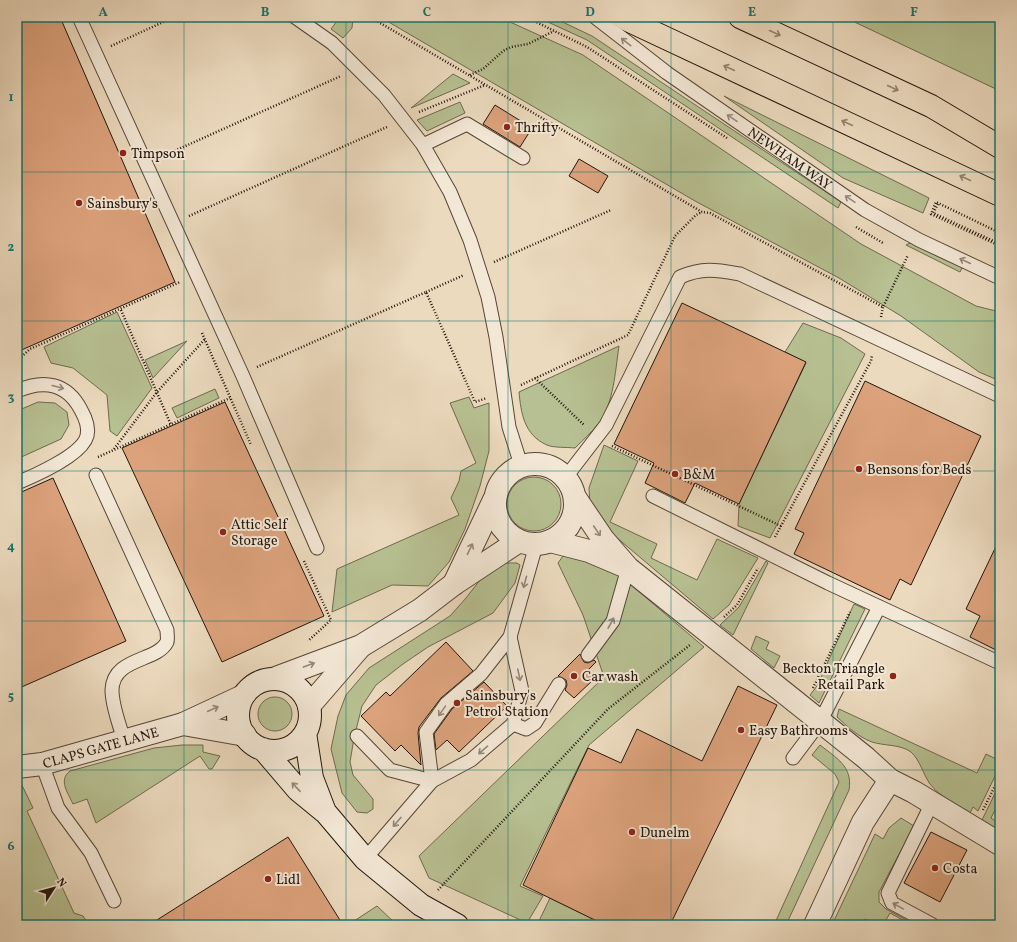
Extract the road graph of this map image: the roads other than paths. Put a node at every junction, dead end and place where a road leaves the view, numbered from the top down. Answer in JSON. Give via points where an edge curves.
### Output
{"nodes":[{"id":1,"x":79,"y":17,"type":"edge"},
{"id":2,"x":295,"y":17,"type":"edge"},
{"id":3,"x":595,"y":17,"type":"edge"},
{"id":4,"x":621,"y":17,"type":"edge"},
{"id":5,"x":740,"y":17,"type":"edge"},
{"id":6,"x":931,"y":106,"type":"junction"},
{"id":7,"x":1000,"y":133,"type":"edge"},
{"id":8,"x":423,"y":145,"type":"junction"},
{"id":9,"x":1000,"y":147,"type":"edge"},
{"id":10,"x":524,"y":158,"type":"dead end"},
{"id":11,"x":1000,"y":195,"type":"edge"},
{"id":12,"x":1000,"y":278,"type":"edge"},
{"id":13,"x":17,"y":391,"type":"edge"},
{"id":14,"x":1000,"y":396,"type":"edge"},
{"id":15,"x":521,"y":465,"type":"junction"},
{"id":16,"x":96,"y":475,"type":"dead end"},
{"id":17,"x":566,"y":477,"type":"junction"},
{"id":18,"x":17,"y":483,"type":"edge"},
{"id":19,"x":653,"y":496,"type":"dead end"},
{"id":20,"x":576,"y":498,"type":"junction"},
{"id":21,"x":494,"y":500,"type":"junction"},
{"id":22,"x":535,"y":542,"type":"junction"},
{"id":23,"x":317,"y":548,"type":"dead end"},
{"id":24,"x":628,"y":568,"type":"junction"},
{"id":25,"x":454,"y":584,"type":"junction"},
{"id":26,"x":879,"y":607,"type":"junction"},
{"id":27,"x":510,"y":637,"type":"junction"},
{"id":28,"x":361,"y":646,"type":"junction"},
{"id":29,"x":588,"y":654,"type":"dead end"},
{"id":30,"x":1000,"y":663,"type":"edge"},
{"id":31,"x":273,"y":679,"type":"junction"},
{"id":32,"x":560,"y":684,"type":"dead end"},
{"id":33,"x":243,"y":696,"type":"junction"},
{"id":34,"x":309,"y":706,"type":"junction"},
{"id":35,"x":820,"y":722,"type":"junction"},
{"id":36,"x":183,"y":724,"type":"junction"},
{"id":37,"x":513,"y":724,"type":"junction"},
{"id":38,"x":305,"y":732,"type":"junction"},
{"id":39,"x":245,"y":735,"type":"junction"},
{"id":40,"x":357,"y":736,"type":"dead end"},
{"id":41,"x":124,"y":741,"type":"junction"},
{"id":42,"x":263,"y":749,"type":"junction"},
{"id":43,"x":793,"y":758,"type":"dead end"},
{"id":44,"x":42,"y":764,"type":"junction"},
{"id":45,"x":17,"y":767,"type":"edge"},
{"id":46,"x":890,"y":780,"type":"junction"},
{"id":47,"x":432,"y":781,"type":"junction"},
{"id":48,"x":932,"y":803,"type":"junction"},
{"id":49,"x":326,"y":813,"type":"junction"},
{"id":50,"x":1000,"y":844,"type":"edge"},
{"id":51,"x":365,"y":859,"type":"junction"},
{"id":52,"x":114,"y":901,"type":"dead end"},
{"id":53,"x":455,"y":925,"type":"edge"},
{"id":54,"x":815,"y":925,"type":"edge"},
{"id":55,"x":932,"y":925,"type":"edge"}],
"edges":[{"from":1,"to":23,"type":"lane","via":[[219,323]]},
{"from":2,"to":8,"type":"lane","via":[[332,43],[384,95]]},
{"from":12,"to":3,"type":"lane","name":"NEWHAM WAY","one_way":true,"via":[[919,240],[865,210],[667,73]]},
{"from":11,"to":4,"type":"highway","one_way":true},
{"from":5,"to":6,"type":"highway","one_way":true},
{"from":6,"to":7,"type":"highway"},
{"from":6,"to":9,"type":"highway"},
{"from":8,"to":10,"type":"lane","via":[[467,124]]},
{"from":8,"to":15,"type":"lane","via":[[450,192],[470,240],[488,297],[509,427]]},
{"from":13,"to":18,"type":"lane","one_way":true,"via":[[44,384],[64,388],[77,402],[86,418],[87,436],[76,452]]},
{"from":14,"to":17,"type":"lane","via":[[740,274],[711,269],[680,277],[606,425]]},
{"from":15,"to":17,"type":"street","via":[[537,463],[552,467]]},
{"from":15,"to":21,"type":"street","via":[[502,479]]},
{"from":16,"to":41,"type":"lane","via":[[167,630],[168,641],[162,649],[128,666],[116,676],[112,688],[113,702]]},
{"from":17,"to":20,"type":"street"},
{"from":19,"to":26,"type":"lane"},
{"from":20,"to":22,"type":"street","via":[[571,522],[562,534]]},
{"from":20,"to":24,"type":"street","one_way":true,"via":[[603,539]]},
{"from":21,"to":22,"type":"street","via":[[495,512],[505,532]]},
{"from":25,"to":21,"type":"street","one_way":true},
{"from":22,"to":24,"type":"street","via":[[589,551]]},
{"from":22,"to":25,"type":"street"},
{"from":22,"to":27,"type":"lane","one_way":true},
{"from":29,"to":24,"type":"lane","one_way":true,"via":[[613,621]]},
{"from":24,"to":35,"type":"street"},
{"from":25,"to":28,"type":"street","via":[[420,610]]},
{"from":26,"to":30,"type":"lane"},
{"from":26,"to":35,"type":"lane"},
{"from":27,"to":37,"type":"lane","one_way":true,"via":[[522,691]]},
{"from":27,"to":47,"type":"lane","one_way":true,"via":[[481,674],[446,704],[426,732]]},
{"from":31,"to":28,"type":"street","name":"CLAPS GATE LANE","one_way":true},
{"from":28,"to":34,"type":"street"},
{"from":31,"to":33,"type":"street","name":"CLAPS GATE LANE","via":[[256,684]]},
{"from":31,"to":34,"type":"street","via":[[285,680],[295,686],[304,694]]},
{"from":32,"to":37,"type":"lane","via":[[535,723],[526,729]]},
{"from":36,"to":33,"type":"street","name":"CLAPS GATE LANE","one_way":true},
{"from":33,"to":39,"type":"street","via":[[239,722]]},
{"from":34,"to":38,"type":"street","via":[[310,720]]},
{"from":35,"to":43,"type":"lane"},
{"from":35,"to":46,"type":"street"},
{"from":36,"to":39,"type":"street","name":"CLAPS GATE LANE"},
{"from":36,"to":41,"type":"street","name":"CLAPS GATE LANE"},
{"from":37,"to":47,"type":"lane","one_way":true,"via":[[471,760]]},
{"from":38,"to":42,"type":"street","via":[[298,742],[287,748],[275,751]]},
{"from":38,"to":49,"type":"street","via":[[312,778]]},
{"from":39,"to":42,"type":"street","name":"CLAPS GATE LANE","via":[[252,743]]},
{"from":40,"to":47,"type":"lane","via":[[390,770]]},
{"from":41,"to":44,"type":"street","name":"CLAPS GATE LANE"},
{"from":49,"to":42,"type":"street","name":"CLAPS GATE LANE","one_way":true,"via":[[298,790]]},
{"from":44,"to":45,"type":"street","name":"CLAPS GATE LANE"},
{"from":44,"to":52,"type":"lane","via":[[58,808],[91,853]]},
{"from":46,"to":48,"type":"street"},
{"from":46,"to":54,"type":"street","via":[[863,822]]},
{"from":47,"to":51,"type":"lane","one_way":true},
{"from":48,"to":50,"type":"street"},
{"from":55,"to":48,"type":"lane","one_way":true,"via":[[892,903],[888,893]]},
{"from":49,"to":51,"type":"street"},
{"from":51,"to":53,"type":"street","via":[[421,906]]}]}
